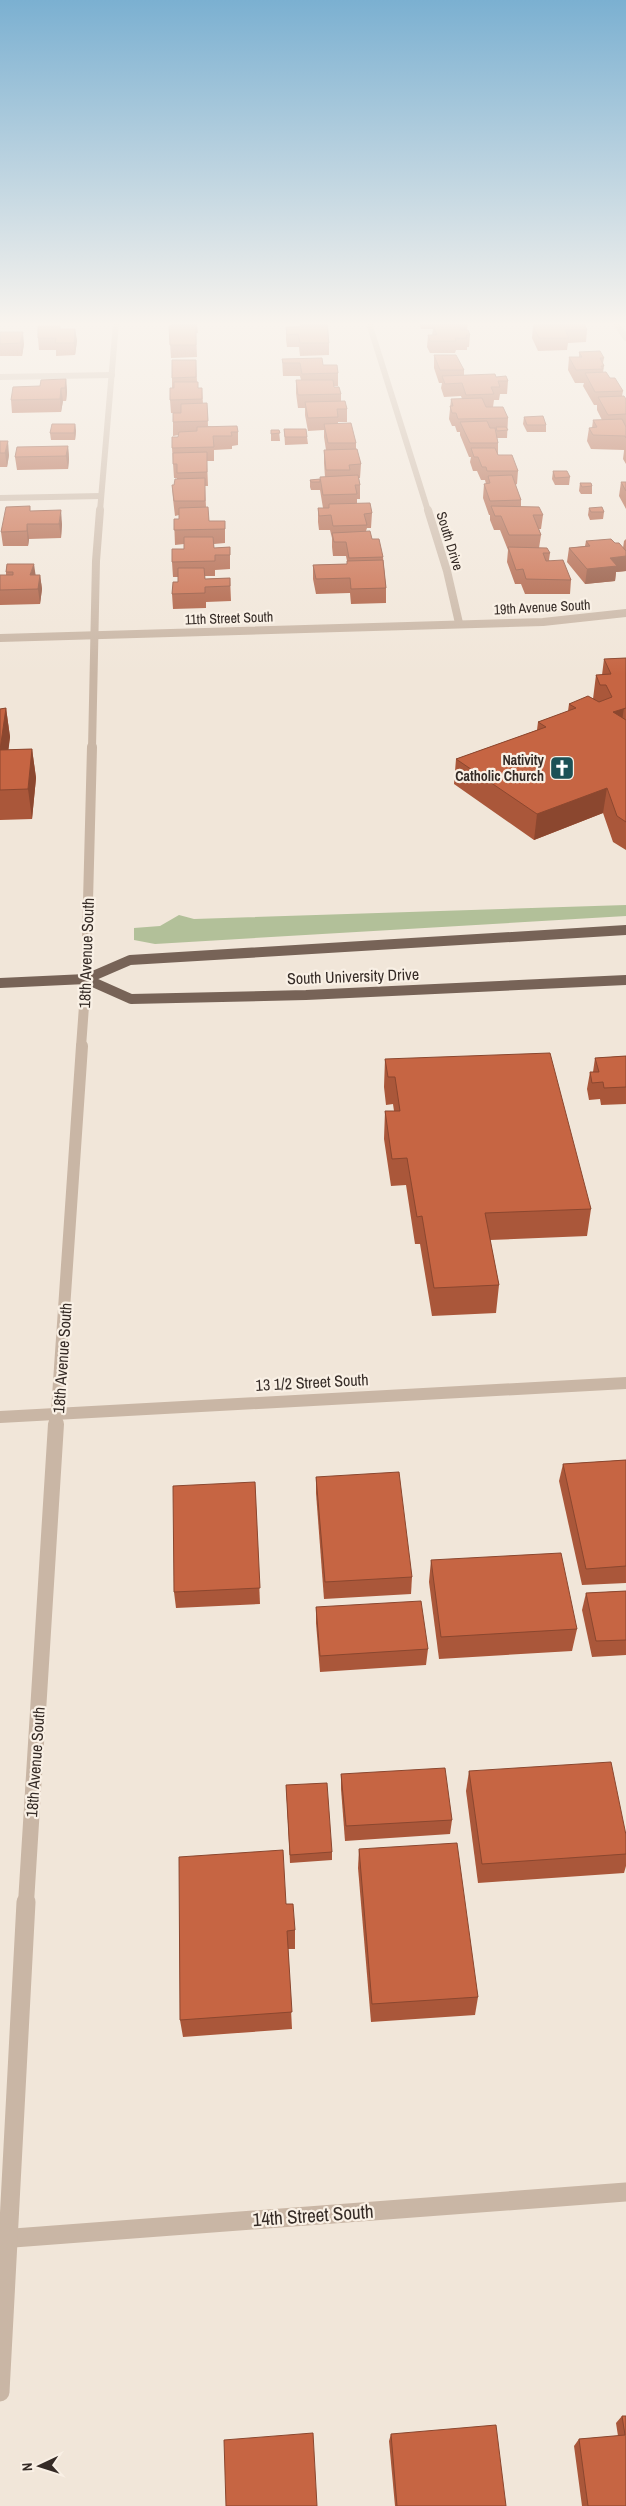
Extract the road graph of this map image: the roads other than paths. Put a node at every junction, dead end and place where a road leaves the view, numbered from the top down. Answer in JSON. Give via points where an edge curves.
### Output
{"nodes":[{"id":1,"x":106,"y":440,"type":"edge"},
{"id":2,"x":406,"y":440,"type":"edge"},
{"id":3,"x":101,"y":496,"type":"junction"},
{"id":4,"x":0,"y":498,"type":"edge"},
{"id":5,"x":626,"y":612,"type":"edge"},
{"id":6,"x":459,"y":623,"type":"junction"},
{"id":7,"x":95,"y":635,"type":"junction"},
{"id":8,"x":0,"y":638,"type":"edge"},
{"id":9,"x":626,"y":930,"type":"edge"},
{"id":10,"x":86,"y":979,"type":"junction"},
{"id":11,"x":626,"y":980,"type":"edge"},
{"id":12,"x":0,"y":983,"type":"edge"},
{"id":13,"x":626,"y":1383,"type":"edge"},
{"id":14,"x":58,"y":1414,"type":"junction"},
{"id":15,"x":0,"y":1417,"type":"edge"},
{"id":16,"x":626,"y":2192,"type":"edge"},
{"id":17,"x":4,"y":2239,"type":"edge"},
{"id":18,"x":0,"y":2392,"type":"edge"}],
"edges":[{"from":1,"to":3,"type":"street","name":"18th Avenue South"},
{"from":2,"to":6,"type":"street","name":"South Drive","via":[[447,571]]},
{"from":3,"to":4,"type":"street"},
{"from":3,"to":7,"type":"street","name":"18th Avenue South"},
{"from":5,"to":6,"type":"street","name":"19th Avenue South","via":[[543,622]]},
{"from":6,"to":7,"type":"street","name":"11th Street South"},
{"from":7,"to":8,"type":"street","name":"11th Street South"},
{"from":7,"to":10,"type":"street","name":"18th Avenue South"},
{"from":9,"to":10,"type":"main road","name":"South University Drive","via":[[130,960]]},
{"from":10,"to":11,"type":"main road","name":"South University Drive","via":[[131,999],[316,995]]},
{"from":10,"to":12,"type":"main road","name":"South University Drive"},
{"from":10,"to":14,"type":"street","name":"18th Avenue South"},
{"from":13,"to":14,"type":"street","name":"13 1/2 Street South"},
{"from":14,"to":15,"type":"street","name":"13 1/2 Street South"},
{"from":14,"to":17,"type":"street","name":"18th Avenue South"},
{"from":16,"to":17,"type":"street","name":"14th Street South"},
{"from":17,"to":18,"type":"street","name":"18th Avenue South"}]}
